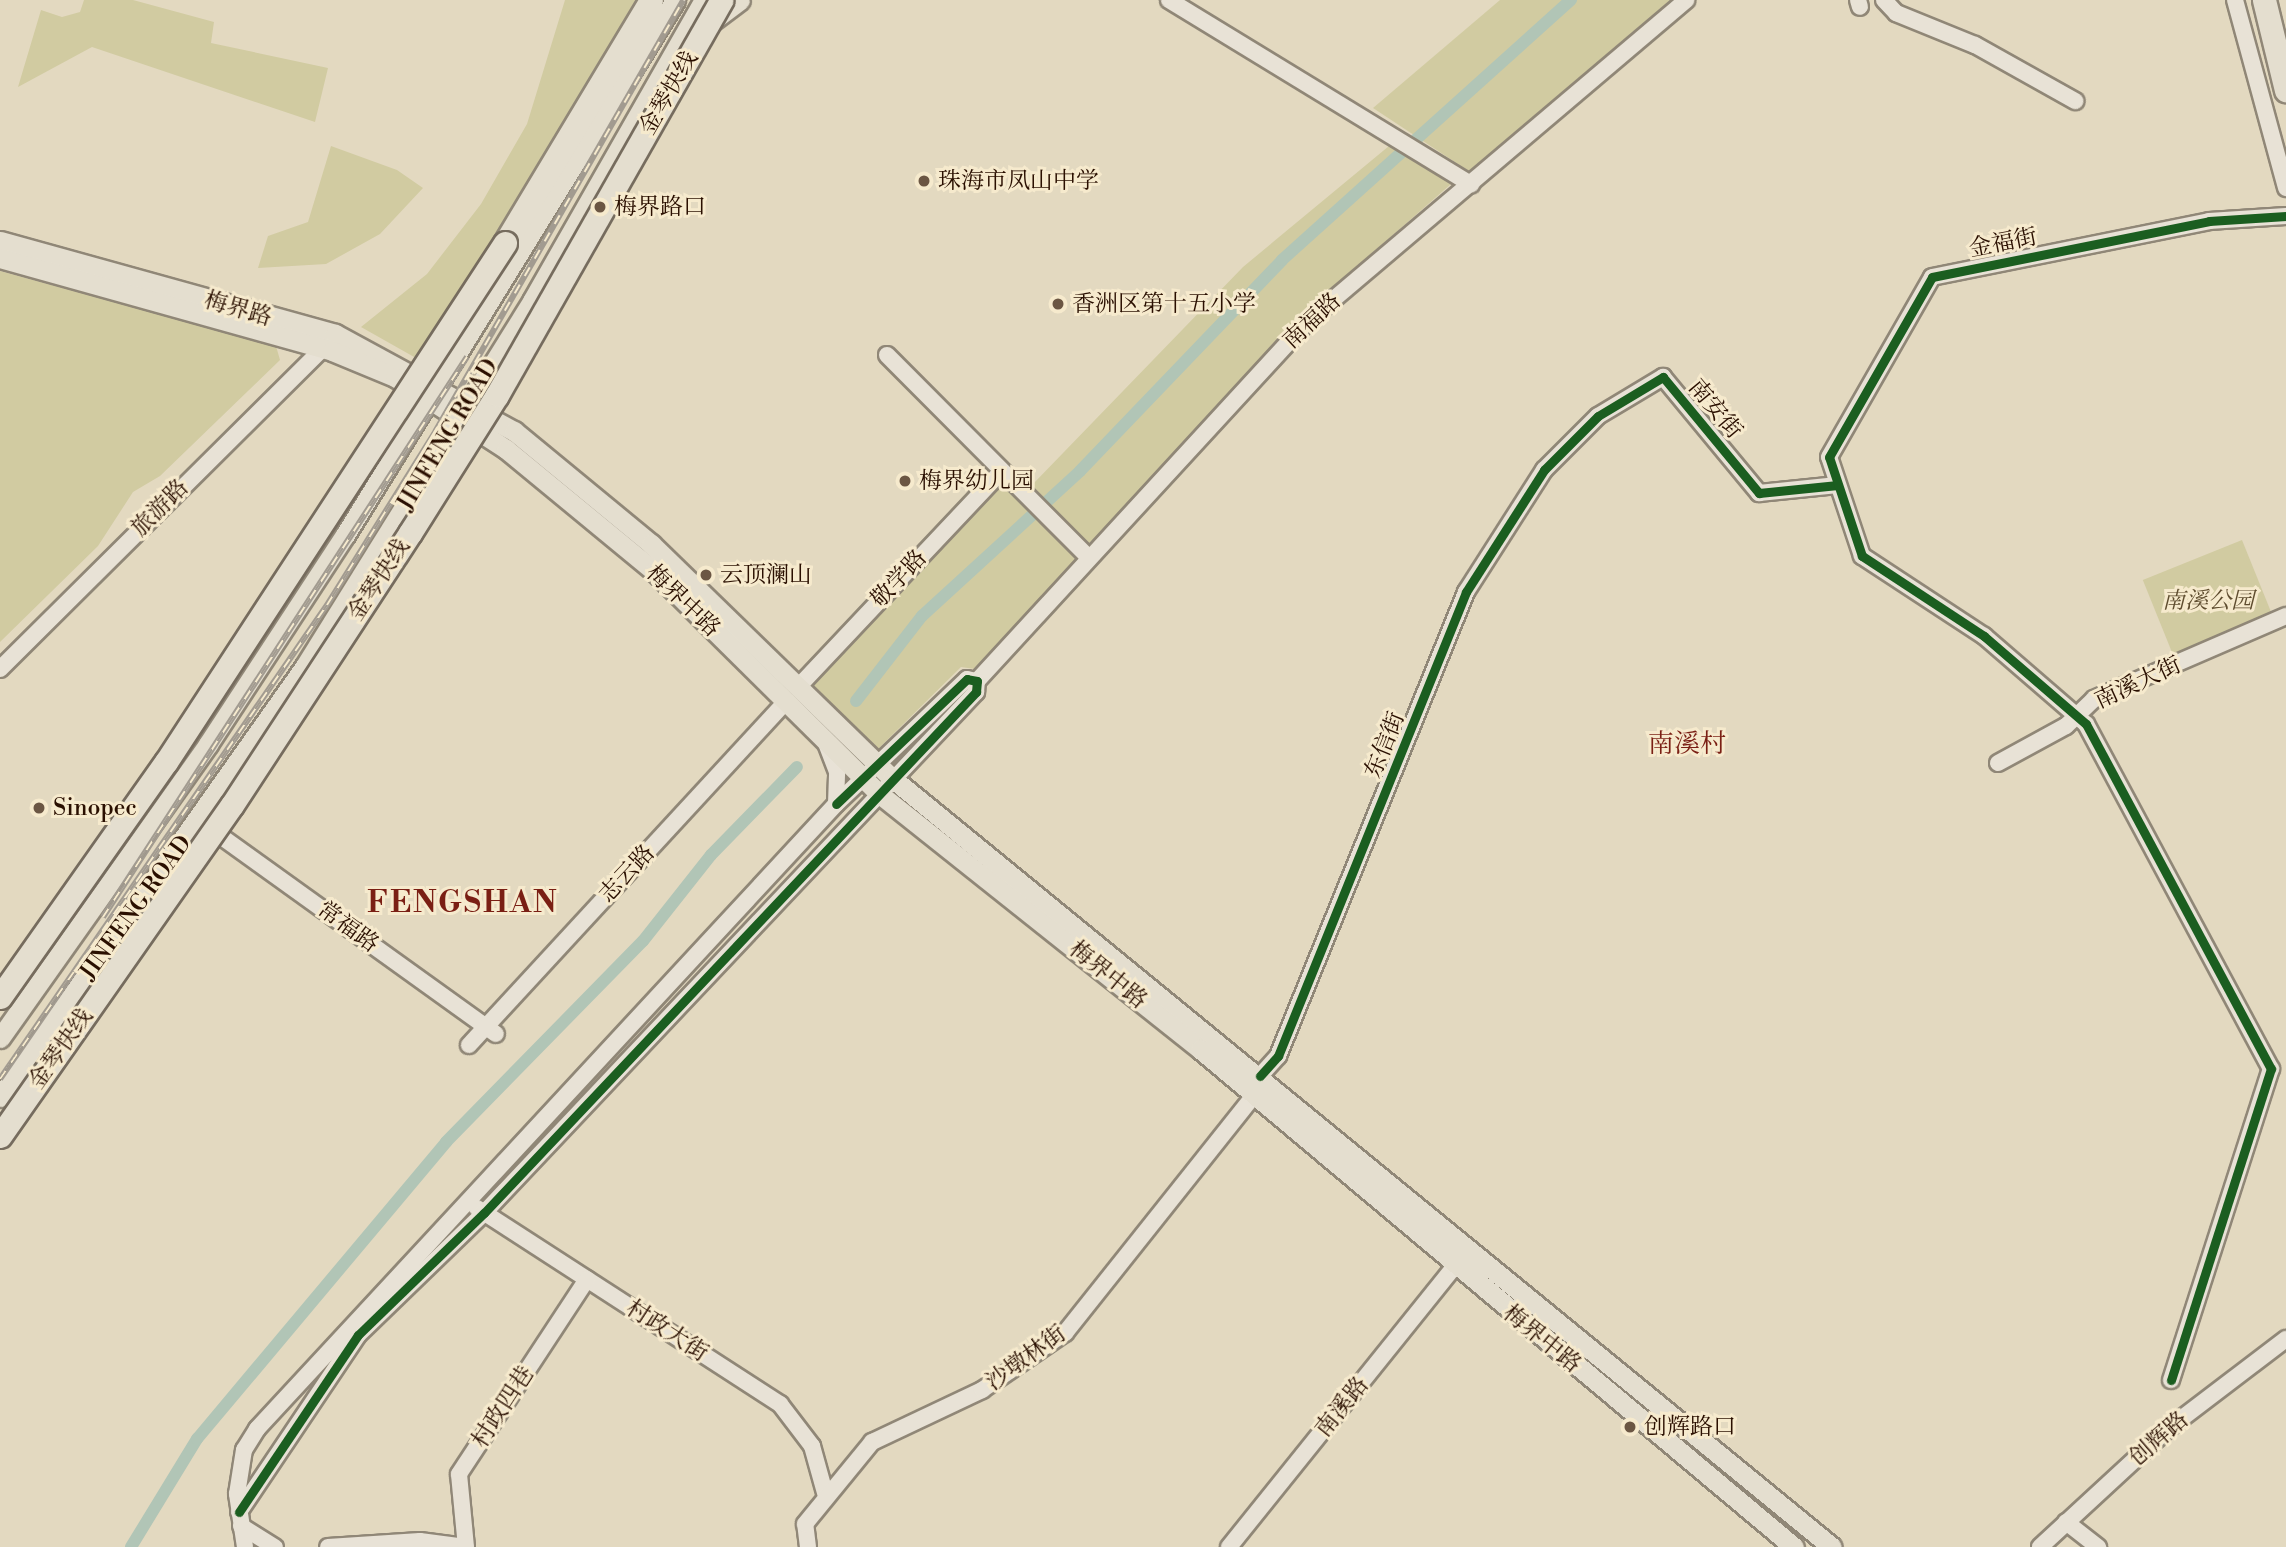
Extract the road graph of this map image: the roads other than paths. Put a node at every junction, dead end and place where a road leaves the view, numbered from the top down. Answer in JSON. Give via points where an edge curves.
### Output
{"nodes":[{"id":1,"x":652,"y":0,"type":"edge"},
{"id":2,"x":675,"y":0,"type":"edge"},
{"id":3,"x":704,"y":0,"type":"edge"},
{"id":4,"x":721,"y":0,"type":"edge"},
{"id":5,"x":740,"y":0,"type":"edge"},
{"id":6,"x":1169,"y":0,"type":"edge"},
{"id":7,"x":1686,"y":0,"type":"edge"},
{"id":8,"x":1884,"y":0,"type":"edge"},
{"id":9,"x":2235,"y":0,"type":"edge"},
{"id":10,"x":2264,"y":0,"type":"edge"},
{"id":11,"x":676,"y":48,"type":"junction"},
{"id":12,"x":635,"y":65,"type":"junction"},
{"id":13,"x":2286,"y":90,"type":"edge"},
{"id":14,"x":2075,"y":101,"type":"dead end"},
{"id":15,"x":1471,"y":184,"type":"junction"},
{"id":16,"x":2286,"y":188,"type":"edge"},
{"id":17,"x":2286,"y":216,"type":"edge"},
{"id":18,"x":0,"y":241,"type":"edge"},
{"id":19,"x":0,"y":258,"type":"edge"},
{"id":20,"x":322,"y":349,"type":"junction"},
{"id":21,"x":887,"y":355,"type":"dead end"},
{"id":22,"x":395,"y":377,"type":"junction"},
{"id":23,"x":433,"y":393,"type":"junction"},
{"id":24,"x":467,"y":400,"type":"junction"},
{"id":25,"x":456,"y":418,"type":"junction"},
{"id":26,"x":408,"y":428,"type":"junction"},
{"id":27,"x":490,"y":438,"type":"junction"},
{"id":28,"x":440,"y":445,"type":"junction"},
{"id":29,"x":1573,"y":446,"type":"joint"},
{"id":30,"x":999,"y":474,"type":"junction"},
{"id":31,"x":1838,"y":485,"type":"junction"},
{"id":32,"x":1089,"y":558,"type":"junction"},
{"id":33,"x":2286,"y":616,"type":"edge"},
{"id":34,"x":773,"y":660,"type":"junction"},
{"id":35,"x":0,"y":669,"type":"edge"},
{"id":36,"x":758,"y":675,"type":"junction"},
{"id":37,"x":978,"y":681,"type":"junction"},
{"id":38,"x":800,"y":685,"type":"junction"},
{"id":39,"x":785,"y":702,"type":"junction"},
{"id":40,"x":2074,"y":717,"type":"junction"},
{"id":41,"x":825,"y":742,"type":"junction"},
{"id":42,"x":877,"y":763,"type":"junction"},
{"id":43,"x":1998,"y":763,"type":"dead end"},
{"id":44,"x":862,"y":777,"type":"junction"},
{"id":45,"x":892,"y":778,"type":"junction"},
{"id":46,"x":877,"y":792,"type":"junction"},
{"id":47,"x":836,"y":803,"type":"junction"},
{"id":48,"x":199,"y":821,"type":"junction"},
{"id":49,"x":0,"y":998,"type":"edge"},
{"id":50,"x":491,"y":1030,"type":"junction"},
{"id":51,"x":0,"y":1038,"type":"edge"},
{"id":52,"x":469,"y":1045,"type":"dead end"},
{"id":53,"x":1260,"y":1076,"type":"junction"},
{"id":54,"x":0,"y":1097,"type":"edge"},
{"id":55,"x":1254,"y":1097,"type":"junction"},
{"id":56,"x":0,"y":1136,"type":"edge"},
{"id":57,"x":468,"y":1203,"type":"junction"},
{"id":58,"x":484,"y":1213,"type":"junction"},
{"id":59,"x":1470,"y":1248,"type":"junction"},
{"id":60,"x":1454,"y":1267,"type":"junction"},
{"id":61,"x":587,"y":1279,"type":"junction"},
{"id":62,"x":2286,"y":1339,"type":"edge"},
{"id":63,"x":2172,"y":1380,"type":"dead end"},
{"id":64,"x":825,"y":1493,"type":"junction"},
{"id":65,"x":240,"y":1519,"type":"junction"},
{"id":66,"x":2066,"y":1522,"type":"junction"},
{"id":67,"x":245,"y":1547,"type":"edge"},
{"id":68,"x":275,"y":1547,"type":"edge"},
{"id":69,"x":328,"y":1547,"type":"edge"},
{"id":70,"x":466,"y":1547,"type":"edge"},
{"id":71,"x":808,"y":1547,"type":"edge"},
{"id":72,"x":1229,"y":1547,"type":"edge"},
{"id":73,"x":1794,"y":1547,"type":"edge"},
{"id":74,"x":1832,"y":1547,"type":"edge"},
{"id":75,"x":2040,"y":1547,"type":"edge"},
{"id":76,"x":2098,"y":1547,"type":"edge"}],
"edges":[{"from":1,"to":12,"type":"main road"},
{"from":1,"to":49,"type":"highway","bridge":true,"via":[[505,243],[342,494],[166,762]]},
{"from":2,"to":12,"type":"main road","name":"JINFENG ROAD"},
{"from":3,"to":11,"type":"main road","name":"JINFENG ROAD"},
{"from":4,"to":56,"type":"highway","name":"金琴快线","bridge":true,"via":[[497,395],[410,533],[232,805]]},
{"from":5,"to":11,"type":"main road","bridge":true},
{"from":6,"to":15,"type":"street"},
{"from":7,"to":15,"type":"street","name":"南福路"},
{"from":8,"to":14,"type":"street","via":[[1896,13],[1975,45]]},
{"from":9,"to":16,"type":"street"},
{"from":10,"to":13,"type":"highway"},
{"from":11,"to":24,"type":"main road","name":"JINFENG ROAD","via":[[532,301]]},
{"from":12,"to":23,"type":"main road","name":"JINFENG ROAD"},
{"from":15,"to":32,"type":"street","name":"南福路","via":[[1308,321]]},
{"from":17,"to":31,"type":"street","name":"金福街","via":[[2208,221],[1932,277],[1829,457]]},
{"from":18,"to":23,"type":"main road","name":"梅界路","via":[[335,334]]},
{"from":19,"to":20,"type":"main road"},
{"from":20,"to":22,"type":"main road"},
{"from":20,"to":35,"type":"street","name":"旅游路"},
{"from":21,"to":30,"type":"street"},
{"from":22,"to":23,"type":"main road"},
{"from":22,"to":26,"type":"main road","via":[[411,409]]},
{"from":23,"to":24,"type":"main road","name":"梅界路"},
{"from":23,"to":25,"type":"main road","name":"梅界中路"},
{"from":23,"to":26,"type":"main road","name":"JINFENG ROAD"},
{"from":24,"to":25,"type":"main road","name":"JINFENG ROAD"},
{"from":24,"to":34,"type":"main road","name":"梅界中路","via":[[514,430],[651,544]]},
{"from":25,"to":27,"type":"main road","name":"梅界中路"},
{"from":25,"to":28,"type":"main road","name":"JINFENG ROAD"},
{"from":26,"to":51,"type":"main road","name":"JINFENG ROAD","via":[[208,744]]},
{"from":27,"to":28,"type":"main road","via":[[460,435]]},
{"from":27,"to":36,"type":"main road","name":"梅界中路","via":[[654,571]]},
{"from":28,"to":48,"type":"main road","name":"JINFENG ROAD","via":[[305,666]]},
{"from":29,"to":31,"type":"street","name":"南安街","via":[[1598,416],[1663,377],[1759,493]]},
{"from":29,"to":53,"type":"street","name":"东信街","via":[[1544,470],[1466,592],[1278,1056]]},
{"from":30,"to":32,"type":"street"},
{"from":30,"to":38,"type":"street","name":"敬学路"},
{"from":31,"to":40,"type":"street","via":[[1862,556],[1878,573],[1984,636]]},
{"from":32,"to":37,"type":"street","name":"南福路"},
{"from":33,"to":40,"type":"street","name":"南溪大街","via":[[2094,699]]},
{"from":34,"to":36,"type":"street"},
{"from":34,"to":38,"type":"main road","name":"梅界中路"},
{"from":36,"to":39,"type":"main road","name":"梅界中路"},
{"from":37,"to":42,"type":"street","via":[[967,679]]},
{"from":37,"to":45,"type":"street","via":[[976,692]]},
{"from":38,"to":42,"type":"main road","name":"梅界中路"},
{"from":39,"to":41,"type":"main road","name":"梅界中路"},
{"from":39,"to":50,"type":"street","name":"志云路"},
{"from":40,"to":43,"type":"street","name":"南溪大街"},
{"from":40,"to":63,"type":"street","via":[[2086,724],[2271,1069]]},
{"from":41,"to":44,"type":"main road","name":"梅界中路"},
{"from":41,"to":47,"type":"street","via":[[836,772]]},
{"from":42,"to":44,"type":"street"},
{"from":42,"to":45,"type":"main road","name":"梅界中路"},
{"from":44,"to":46,"type":"main road","name":"梅界中路"},
{"from":44,"to":47,"type":"street"},
{"from":45,"to":46,"type":"street"},
{"from":45,"to":53,"type":"main road","name":"梅界中路"},
{"from":46,"to":55,"type":"main road","name":"梅界中路"},
{"from":46,"to":58,"type":"street"},
{"from":47,"to":57,"type":"street"},
{"from":48,"to":50,"type":"street","name":"常福路"},
{"from":48,"to":54,"type":"main road","name":"JINFENG ROAD"},
{"from":50,"to":52,"type":"street","name":"志云路"},
{"from":53,"to":59,"type":"main road","name":"梅界中路"},
{"from":55,"to":60,"type":"main road","name":"梅界中路"},
{"from":55,"to":64,"type":"street","name":"沙墩林街","via":[[1065,1333],[982,1390],[872,1443]]},
{"from":57,"to":58,"type":"street","name":"村政大街"},
{"from":57,"to":65,"type":"street","via":[[257,1429],[244,1450]]},
{"from":58,"to":61,"type":"street","name":"村政大街"},
{"from":58,"to":65,"type":"street","via":[[358,1335]]},
{"from":59,"to":60,"type":"street","name":"南溪路"},
{"from":59,"to":74,"type":"main road","name":"梅界中路"},
{"from":60,"to":72,"type":"street","name":"南溪路"},
{"from":60,"to":73,"type":"main road","name":"梅界中路"},
{"from":61,"to":64,"type":"street","name":"村政大街","via":[[780,1404],[812,1446]]},
{"from":61,"to":70,"type":"street","name":"村政四巷","via":[[459,1474]]},
{"from":62,"to":66,"type":"street","name":"创辉路","via":[[2169,1428]]},
{"from":64,"to":71,"type":"street","name":"沙墩林街","via":[[805,1524]]},
{"from":65,"to":67,"type":"street"},
{"from":65,"to":68,"type":"street"},
{"from":66,"to":75,"type":"street","name":"创辉路"},
{"from":66,"to":76,"type":"street"},
{"from":69,"to":70,"type":"street","via":[[420,1541]]}]}
